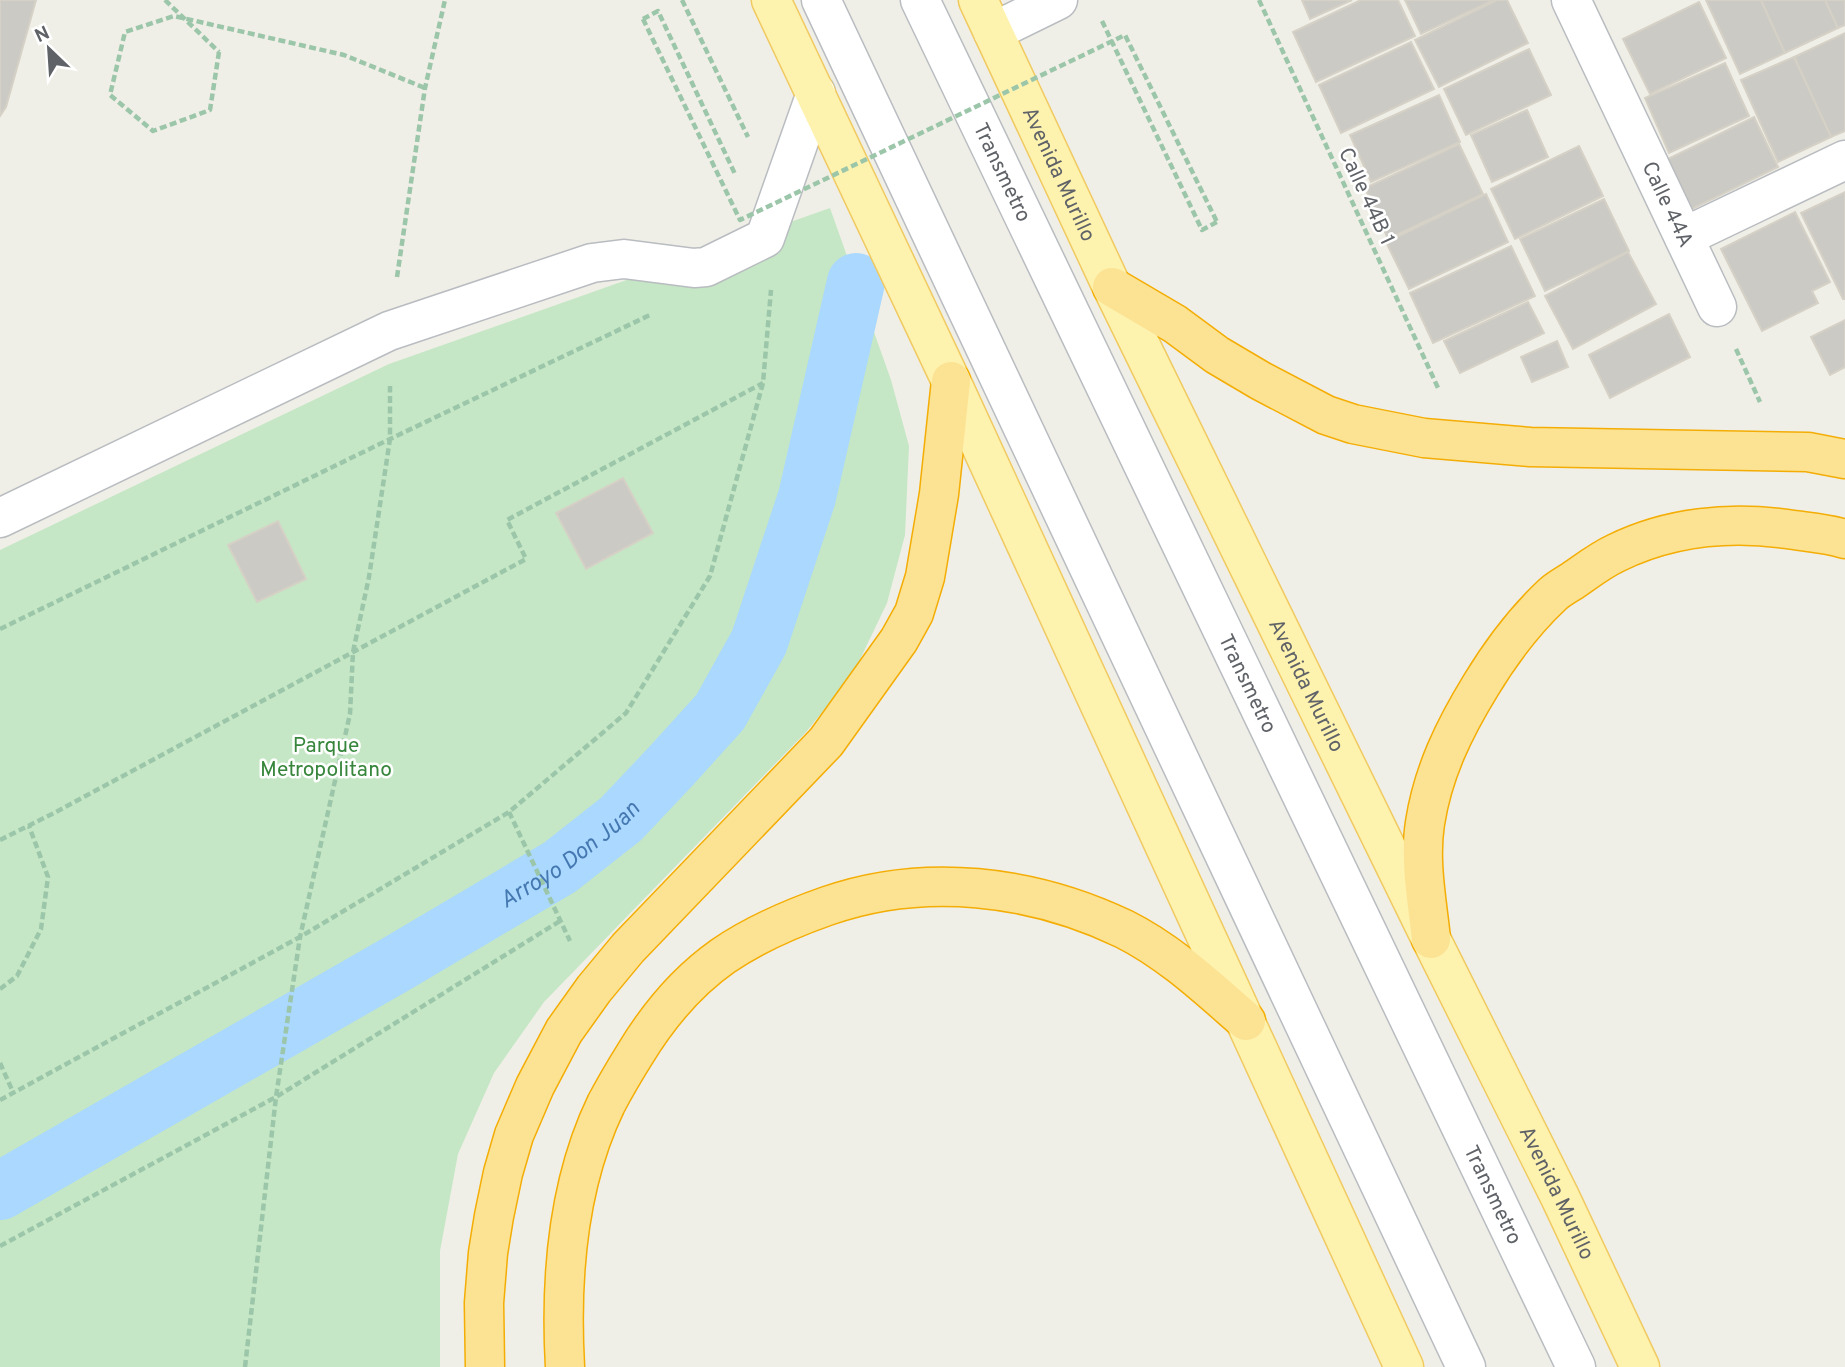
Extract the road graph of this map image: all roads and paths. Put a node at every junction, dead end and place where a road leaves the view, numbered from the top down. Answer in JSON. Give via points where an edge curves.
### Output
{"nodes":[{"id":1,"x":165,"y":0,"type":"edge"},
{"id":2,"x":444,"y":0,"type":"edge"},
{"id":3,"x":682,"y":0,"type":"edge"},
{"id":4,"x":771,"y":0,"type":"edge"},
{"id":5,"x":821,"y":0,"type":"edge"},
{"id":6,"x":920,"y":0,"type":"edge"},
{"id":7,"x":1058,"y":0,"type":"edge"},
{"id":8,"x":1259,"y":0,"type":"edge"},
{"id":9,"x":1584,"y":4,"type":"edge"},
{"id":10,"x":986,"y":16,"type":"edge"},
{"id":11,"x":1101,"y":20,"type":"dead end"},
{"id":12,"x":1049,"y":64,"type":"dead end"},
{"id":13,"x":1055,"y":76,"type":"dead end"},
{"id":14,"x":425,"y":88,"type":"junction"},
{"id":15,"x":816,"y":93,"type":"junction"},
{"id":16,"x":748,"y":138,"type":"dead end"},
{"id":17,"x":1845,"y":160,"type":"edge"},
{"id":18,"x":736,"y":175,"type":"dead end"},
{"id":19,"x":760,"y":225,"type":"junction"},
{"id":20,"x":1684,"y":237,"type":"junction"},
{"id":21,"x":1112,"y":287,"type":"junction"},
{"id":22,"x":1717,"y":307,"type":"joint"},
{"id":23,"x":662,"y":309,"type":"dead end"},
{"id":24,"x":388,"y":331,"type":"junction"},
{"id":25,"x":951,"y":381,"type":"junction"},
{"id":26,"x":763,"y":383,"type":"junction"},
{"id":27,"x":1441,"y":393,"type":"dead end"},
{"id":28,"x":1764,"y":410,"type":"dead end"},
{"id":29,"x":390,"y":439,"type":"junction"},
{"id":30,"x":1845,"y":459,"type":"edge"},
{"id":31,"x":0,"y":518,"type":"edge"},
{"id":32,"x":1845,"y":539,"type":"edge"},
{"id":33,"x":0,"y":629,"type":"edge"},
{"id":34,"x":353,"y":652,"type":"junction"},
{"id":35,"x":509,"y":812,"type":"junction"},
{"id":36,"x":29,"y":826,"type":"junction"},
{"id":37,"x":0,"y":840,"type":"edge"},
{"id":38,"x":300,"y":937,"type":"junction"},
{"id":39,"x":1432,"y":939,"type":"junction"},
{"id":40,"x":0,"y":989,"type":"edge"},
{"id":41,"x":1246,"y":1021,"type":"junction"},
{"id":42,"x":0,"y":1063,"type":"edge"},
{"id":43,"x":13,"y":1092,"type":"junction"},
{"id":44,"x":276,"y":1097,"type":"junction"},
{"id":45,"x":0,"y":1100,"type":"edge"},
{"id":46,"x":0,"y":1245,"type":"edge"},
{"id":47,"x":245,"y":1367,"type":"edge"},
{"id":48,"x":485,"y":1367,"type":"edge"},
{"id":49,"x":565,"y":1367,"type":"edge"},
{"id":50,"x":1404,"y":1367,"type":"edge"},
{"id":51,"x":1466,"y":1367,"type":"edge"},
{"id":52,"x":1576,"y":1367,"type":"edge"},
{"id":53,"x":1640,"y":1367,"type":"edge"}],
"edges":[{"from":1,"to":14,"type":"path","bridge":true,"via":[[219,52],[210,110],[153,131],[110,95],[125,32],[174,16],[344,55]]},
{"from":2,"to":14,"type":"path"},
{"from":3,"to":16,"type":"path"},
{"from":4,"to":15,"type":"main road"},
{"from":5,"to":51,"type":"street"},
{"from":6,"to":52,"type":"street","name":"Transmetro"},
{"from":7,"to":10,"type":"street"},
{"from":8,"to":27,"type":"path","name":"Calle 44B 1"},
{"from":9,"to":20,"type":"street","name":"Calle 44A"},
{"from":10,"to":21,"type":"main road","name":"Avenida Murillo"},
{"from":11,"to":18,"type":"path","bridge":true,"via":[[1202,230],[1217,222],[1125,35],[740,219],[643,19],[658,11]]},
{"from":12,"to":13,"type":"path"},
{"from":14,"to":24,"type":"path"},
{"from":15,"to":19,"type":"street"},
{"from":15,"to":25,"type":"main road"},
{"from":17,"to":20,"type":"street"},
{"from":19,"to":24,"type":"street","via":[[706,267],[624,260],[592,263]]},
{"from":19,"to":26,"type":"path","via":[[774,256]]},
{"from":20,"to":22,"type":"street","name":"Calle 44A"},
{"from":21,"to":30,"type":"highway","via":[[1261,381],[1326,415],[1374,429],[1517,446],[1808,452]]},
{"from":21,"to":39,"type":"main road","name":"Avenida Murillo"},
{"from":22,"to":28,"type":"path"},
{"from":23,"to":29,"type":"path"},
{"from":24,"to":29,"type":"path"},
{"from":24,"to":31,"type":"street"},
{"from":25,"to":41,"type":"main road"},
{"from":25,"to":48,"type":"highway","via":[[925,577],[900,640],[826,742],[611,968],[564,1031],[535,1086],[514,1135],[494,1216],[484,1303]]},
{"from":26,"to":34,"type":"path","via":[[507,520],[526,559]]},
{"from":26,"to":35,"type":"path","via":[[710,576],[626,713]]},
{"from":29,"to":33,"type":"path"},
{"from":29,"to":34,"type":"path"},
{"from":32,"to":39,"type":"highway","via":[[1746,525],[1684,531],[1616,553],[1555,592],[1497,658],[1466,708],[1435,778],[1424,827],[1423,860]]},
{"from":34,"to":36,"type":"path"},
{"from":34,"to":38,"type":"path","via":[[350,714]]},
{"from":35,"to":38,"type":"path"},
{"from":35,"to":44,"type":"path","via":[[559,919]]},
{"from":36,"to":37,"type":"path"},
{"from":36,"to":40,"type":"path","via":[[48,877],[41,929],[17,976]]},
{"from":38,"to":43,"type":"path"},
{"from":38,"to":44,"type":"path"},
{"from":39,"to":53,"type":"main road","name":"Avenida Murillo"},
{"from":41,"to":49,"type":"highway","via":[[1191,973],[1127,931],[1058,903],[1011,892],[937,886],[881,891],[774,926],[721,957],[671,1003],[606,1105],[572,1214],[564,1278]]},
{"from":41,"to":50,"type":"main road"},
{"from":42,"to":43,"type":"path"},
{"from":43,"to":45,"type":"path"},
{"from":44,"to":46,"type":"path"},
{"from":44,"to":47,"type":"path"}]}
